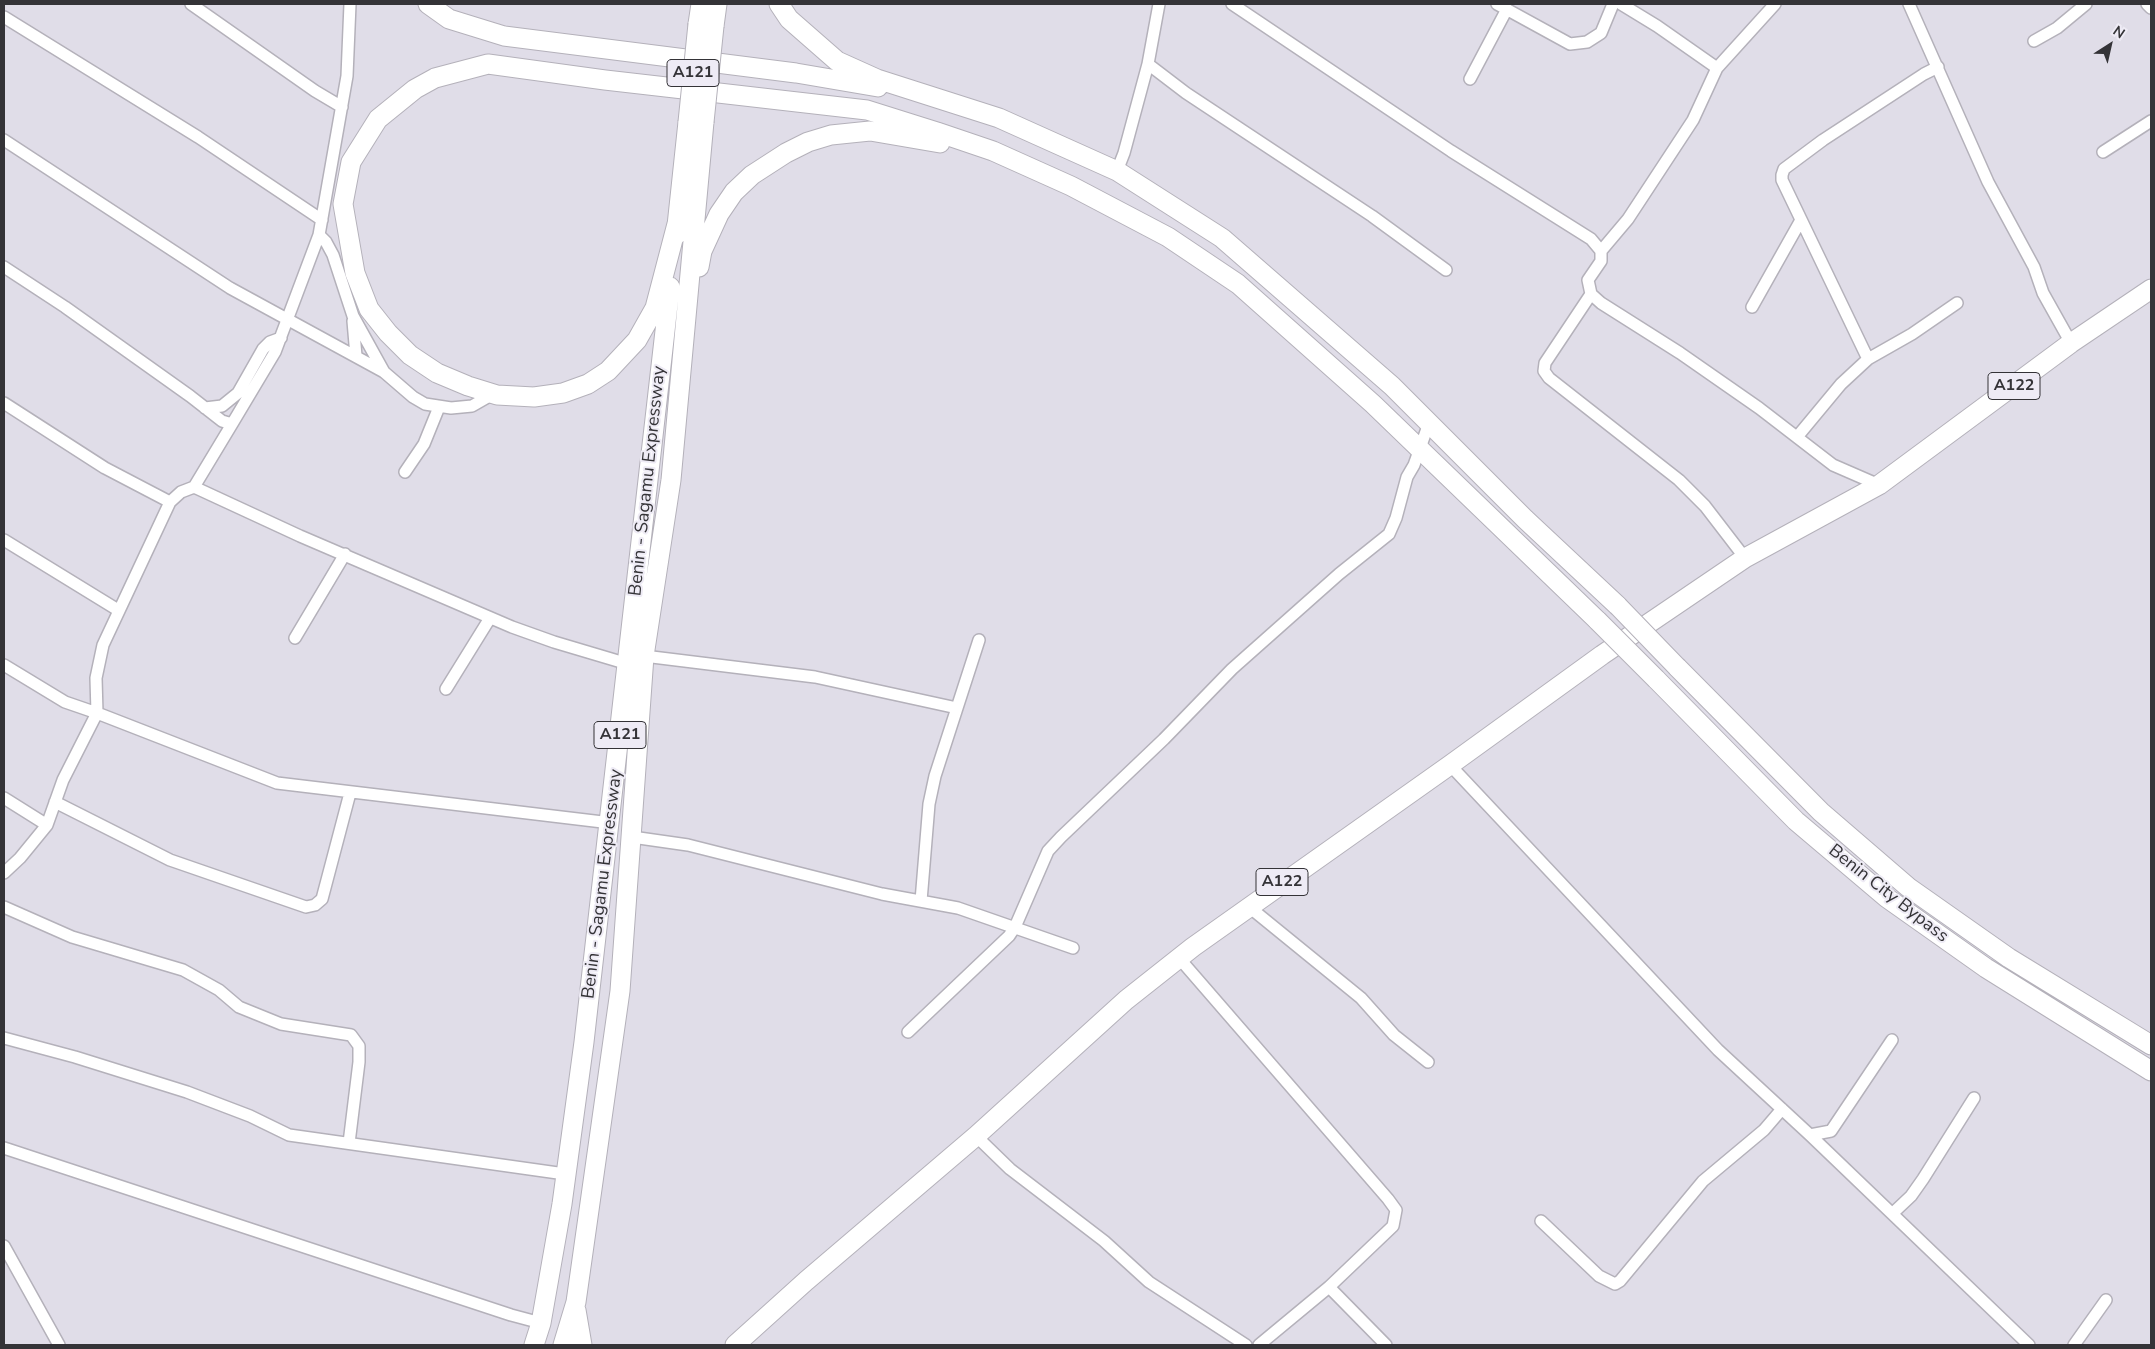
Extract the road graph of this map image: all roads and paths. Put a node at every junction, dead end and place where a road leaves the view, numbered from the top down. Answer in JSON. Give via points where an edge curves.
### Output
{"nodes":[{"id":1,"x":191,"y":4,"type":"edge"},
{"id":2,"x":350,"y":4,"type":"edge"},
{"id":3,"x":428,"y":4,"type":"edge"},
{"id":4,"x":701,"y":4,"type":"edge"},
{"id":5,"x":717,"y":4,"type":"edge"},
{"id":6,"x":779,"y":4,"type":"edge"},
{"id":7,"x":1159,"y":4,"type":"edge"},
{"id":8,"x":1232,"y":4,"type":"edge"},
{"id":9,"x":1613,"y":4,"type":"edge"},
{"id":10,"x":1621,"y":4,"type":"edge"},
{"id":11,"x":1775,"y":4,"type":"edge"},
{"id":12,"x":1909,"y":4,"type":"edge"},
{"id":13,"x":2086,"y":4,"type":"edge"},
{"id":14,"x":2147,"y":4,"type":"edge"},
{"id":15,"x":1502,"y":6,"type":"edge"},
{"id":16,"x":2151,"y":8,"type":"edge"},
{"id":17,"x":4,"y":17,"type":"edge"},
{"id":18,"x":706,"y":25,"type":"junction"},
{"id":19,"x":2034,"y":41,"type":"dead end"},
{"id":20,"x":1148,"y":64,"type":"junction"},
{"id":21,"x":1717,"y":68,"type":"junction"},
{"id":22,"x":1938,"y":68,"type":"junction"},
{"id":23,"x":1470,"y":78,"type":"dead end"},
{"id":24,"x":934,"y":97,"type":"junction"},
{"id":25,"x":342,"y":107,"type":"junction"},
{"id":26,"x":2151,"y":121,"type":"edge"},
{"id":27,"x":696,"y":122,"type":"junction"},
{"id":28,"x":4,"y":140,"type":"edge"},
{"id":29,"x":993,"y":151,"type":"junction"},
{"id":30,"x":2104,"y":152,"type":"dead end"},
{"id":31,"x":1117,"y":171,"type":"junction"},
{"id":32,"x":322,"y":220,"type":"junction"},
{"id":33,"x":1802,"y":220,"type":"junction"},
{"id":34,"x":677,"y":224,"type":"junction"},
{"id":35,"x":320,"y":235,"type":"junction"},
{"id":36,"x":1601,"y":251,"type":"junction"},
{"id":37,"x":4,"y":267,"type":"edge"},
{"id":38,"x":1446,"y":270,"type":"dead end"},
{"id":39,"x":2151,"y":289,"type":"edge"},
{"id":40,"x":1591,"y":294,"type":"junction"},
{"id":41,"x":1957,"y":303,"type":"dead end"},
{"id":42,"x":1752,"y":307,"type":"dead end"},
{"id":43,"x":353,"y":316,"type":"junction"},
{"id":44,"x":288,"y":321,"type":"junction"},
{"id":45,"x":281,"y":338,"type":"junction"},
{"id":46,"x":684,"y":344,"type":"junction"},
{"id":47,"x":2072,"y":344,"type":"junction"},
{"id":48,"x":356,"y":356,"type":"junction"},
{"id":49,"x":1868,"y":359,"type":"junction"},
{"id":50,"x":384,"y":372,"type":"junction"},
{"id":51,"x":493,"y":394,"type":"junction"},
{"id":52,"x":4,"y":402,"type":"edge"},
{"id":53,"x":438,"y":407,"type":"junction"},
{"id":54,"x":205,"y":408,"type":"junction"},
{"id":55,"x":1429,"y":423,"type":"junction"},
{"id":56,"x":232,"y":424,"type":"junction"},
{"id":57,"x":1797,"y":437,"type":"junction"},
{"id":58,"x":1419,"y":449,"type":"junction"},
{"id":59,"x":405,"y":472,"type":"dead end"},
{"id":60,"x":1879,"y":485,"type":"junction"},
{"id":61,"x":194,"y":487,"type":"junction"},
{"id":62,"x":170,"y":502,"type":"junction"},
{"id":63,"x":4,"y":540,"type":"edge"},
{"id":64,"x":345,"y":554,"type":"junction"},
{"id":65,"x":1745,"y":558,"type":"junction"},
{"id":66,"x":118,"y":610,"type":"junction"},
{"id":67,"x":490,"y":618,"type":"junction"},
{"id":68,"x":295,"y":638,"type":"dead end"},
{"id":69,"x":979,"y":640,"type":"dead end"},
{"id":70,"x":636,"y":660,"type":"junction"},
{"id":71,"x":4,"y":665,"type":"edge"},
{"id":72,"x":446,"y":689,"type":"dead end"},
{"id":73,"x":957,"y":708,"type":"junction"},
{"id":74,"x":98,"y":713,"type":"junction"},
{"id":75,"x":1450,"y":765,"type":"junction"},
{"id":76,"x":350,"y":793,"type":"junction"},
{"id":77,"x":4,"y":798,"type":"edge"},
{"id":78,"x":56,"y":802,"type":"junction"},
{"id":79,"x":611,"y":823,"type":"junction"},
{"id":80,"x":48,"y":825,"type":"junction"},
{"id":81,"x":632,"y":837,"type":"junction"},
{"id":82,"x":4,"y":873,"type":"edge"},
{"id":83,"x":921,"y":901,"type":"junction"},
{"id":84,"x":1248,"y":906,"type":"junction"},
{"id":85,"x":4,"y":907,"type":"edge"},
{"id":86,"x":1015,"y":927,"type":"junction"},
{"id":87,"x":1073,"y":948,"type":"dead end"},
{"id":88,"x":1179,"y":958,"type":"junction"},
{"id":89,"x":908,"y":1032,"type":"dead end"},
{"id":90,"x":4,"y":1038,"type":"edge"},
{"id":91,"x":1892,"y":1040,"type":"dead end"},
{"id":92,"x":2151,"y":1045,"type":"edge"},
{"id":93,"x":1428,"y":1062,"type":"dead end"},
{"id":94,"x":2151,"y":1071,"type":"edge"},
{"id":95,"x":1974,"y":1098,"type":"dead end"},
{"id":96,"x":1782,"y":1109,"type":"junction"},
{"id":97,"x":1810,"y":1135,"type":"junction"},
{"id":98,"x":976,"y":1136,"type":"junction"},
{"id":99,"x":349,"y":1143,"type":"junction"},
{"id":100,"x":4,"y":1148,"type":"edge"},
{"id":101,"x":564,"y":1174,"type":"junction"},
{"id":102,"x":1893,"y":1213,"type":"junction"},
{"id":103,"x":1541,"y":1221,"type":"dead end"},
{"id":104,"x":4,"y":1246,"type":"edge"},
{"id":105,"x":1329,"y":1287,"type":"junction"},
{"id":106,"x":2106,"y":1300,"type":"dead end"},
{"id":107,"x":575,"y":1307,"type":"junction"},
{"id":108,"x":542,"y":1323,"type":"junction"},
{"id":109,"x":59,"y":1345,"type":"edge"},
{"id":110,"x":534,"y":1345,"type":"edge"},
{"id":111,"x":563,"y":1345,"type":"edge"},
{"id":112,"x":582,"y":1345,"type":"edge"},
{"id":113,"x":735,"y":1345,"type":"edge"},
{"id":114,"x":1246,"y":1345,"type":"edge"},
{"id":115,"x":1259,"y":1345,"type":"edge"},
{"id":116,"x":1386,"y":1345,"type":"edge"},
{"id":117,"x":2029,"y":1345,"type":"edge"},
{"id":118,"x":2074,"y":1345,"type":"edge"}],
"edges":[{"from":1,"to":25,"type":"street"},
{"from":2,"to":25,"type":"street","via":[[347,76]]},
{"from":3,"to":24,"type":"highway","via":[[449,19],[504,36],[796,73]]},
{"from":4,"to":18,"type":"highway"},
{"from":5,"to":18,"type":"highway"},
{"from":6,"to":24,"type":"highway","via":[[789,20],[837,61],[877,79]]},
{"from":7,"to":20,"type":"street"},
{"from":8,"to":36,"type":"street","via":[[1451,151],[1591,239]]},
{"from":9,"to":15,"type":"street","via":[[1601,32],[1587,42],[1570,44]]},
{"from":10,"to":21,"type":"street"},
{"from":11,"to":21,"type":"street"},
{"from":12,"to":22,"type":"street"},
{"from":13,"to":19,"type":"street","via":[[2057,28]]},
{"from":14,"to":16,"type":"street"},
{"from":15,"to":23,"type":"street"},
{"from":17,"to":32,"type":"street","via":[[198,137]]},
{"from":18,"to":27,"type":"highway","number":"A121","bridge":true},
{"from":20,"to":31,"type":"street"},
{"from":20,"to":38,"type":"street"},
{"from":21,"to":36,"type":"street","via":[[1693,120],[1628,219]]},
{"from":22,"to":33,"type":"street","via":[[1823,140],[1784,169],[1782,180]]},
{"from":22,"to":47,"type":"street","via":[[1988,182]]},
{"from":24,"to":31,"type":"highway","name":"Benin City Bypass","via":[[999,118]]},
{"from":25,"to":32,"type":"street"},
{"from":26,"to":30,"type":"street"},
{"from":27,"to":34,"type":"highway","name":"Benin - Sagamu Expressway","number":"A121"},
{"from":27,"to":46,"type":"highway","number":"A121"},
{"from":28,"to":44,"type":"street","via":[[230,288]]},
{"from":29,"to":46,"type":"highway","via":[[870,132],[831,135],[786,153],[752,175],[734,192],[719,214],[702,251]]},
{"from":29,"to":51,"type":"highway","via":[[867,110],[488,64],[435,78],[415,89],[378,119],[351,162],[343,204],[348,242],[355,273],[369,308],[388,333],[437,373]]},
{"from":29,"to":58,"type":"highway","name":"Benin City Bypass","via":[[1071,186],[1168,237],[1238,284]]},
{"from":31,"to":55,"type":"highway","name":"Benin City Bypass","via":[[1222,238],[1392,386]]},
{"from":32,"to":35,"type":"street"},
{"from":33,"to":42,"type":"street"},
{"from":33,"to":49,"type":"street"},
{"from":34,"to":51,"type":"highway","via":[[655,308],[637,340],[608,371],[588,384],[563,393],[534,397]]},
{"from":34,"to":70,"type":"highway","name":"Benin - Sagamu Expressway","number":"A121"},
{"from":35,"to":43,"type":"street","via":[[333,255]]},
{"from":35,"to":44,"type":"street"},
{"from":36,"to":40,"type":"street","via":[[1601,261],[1588,280]]},
{"from":37,"to":54,"type":"street"},
{"from":39,"to":47,"type":"highway","number":"A122"},
{"from":40,"to":57,"type":"street"},
{"from":40,"to":65,"type":"street","via":[[1545,363],[1544,371],[1679,480]]},
{"from":41,"to":49,"type":"street"},
{"from":43,"to":48,"type":"street"},
{"from":43,"to":50,"type":"street"},
{"from":44,"to":45,"type":"street"},
{"from":44,"to":48,"type":"street"},
{"from":45,"to":54,"type":"street","via":[[263,349],[238,393],[222,406]]},
{"from":45,"to":56,"type":"street"},
{"from":46,"to":70,"type":"highway","number":"A121","via":[[666,521]]},
{"from":47,"to":60,"type":"highway","number":"A122"},
{"from":48,"to":50,"type":"street"},
{"from":49,"to":57,"type":"street","via":[[1841,384]]},
{"from":50,"to":53,"type":"street","via":[[413,397]]},
{"from":51,"to":53,"type":"street","via":[[472,406]]},
{"from":52,"to":62,"type":"street","via":[[105,468]]},
{"from":53,"to":59,"type":"street","via":[[424,444]]},
{"from":54,"to":56,"type":"street","via":[[222,421]]},
{"from":55,"to":58,"type":"street"},
{"from":55,"to":92,"type":"highway","name":"Benin City Bypass","bridge":true,"via":[[1618,606],[1821,812],[1908,886],[2009,958]]},
{"from":56,"to":61,"type":"street"},
{"from":57,"to":60,"type":"street","via":[[1833,465]]},
{"from":58,"to":86,"type":"street","via":[[1389,534],[1232,669],[1061,837],[1048,851]]},
{"from":58,"to":94,"type":"highway","name":"Benin City Bypass","bridge":true,"via":[[1598,621],[1796,821],[1887,898],[1986,968]]},
{"from":60,"to":65,"type":"highway","number":"A122"},
{"from":61,"to":62,"type":"street","via":[[181,492]]},
{"from":61,"to":64,"type":"street"},
{"from":62,"to":66,"type":"street"},
{"from":63,"to":66,"type":"street"},
{"from":64,"to":67,"type":"street"},
{"from":64,"to":68,"type":"street"},
{"from":65,"to":75,"type":"highway","number":"A122","via":[[1602,655]]},
{"from":66,"to":74,"type":"street","via":[[103,645],[96,678]]},
{"from":67,"to":70,"type":"street","via":[[554,642]]},
{"from":67,"to":72,"type":"street"},
{"from":69,"to":73,"type":"street"},
{"from":70,"to":73,"type":"street","via":[[815,677]]},
{"from":70,"to":79,"type":"highway","name":"Benin - Sagamu Expressway","number":"A121"},
{"from":70,"to":81,"type":"highway","number":"A121"},
{"from":71,"to":74,"type":"street","via":[[65,702]]},
{"from":73,"to":83,"type":"street","via":[[929,804]]},
{"from":74,"to":76,"type":"street","via":[[277,783]]},
{"from":74,"to":78,"type":"street","via":[[63,780]]},
{"from":75,"to":84,"type":"highway","number":"A122"},
{"from":75,"to":96,"type":"street","via":[[1718,1050]]},
{"from":76,"to":78,"type":"street","via":[[322,899],[306,907],[170,860]]},
{"from":76,"to":79,"type":"street"},
{"from":77,"to":80,"type":"street"},
{"from":78,"to":80,"type":"street"},
{"from":79,"to":101,"type":"highway","name":"Benin - Sagamu Expressway","number":"A121"},
{"from":80,"to":82,"type":"street"},
{"from":81,"to":83,"type":"street","via":[[688,845]]},
{"from":81,"to":107,"type":"highway","number":"A121","via":[[614,1035]]},
{"from":83,"to":86,"type":"street","via":[[958,908]]},
{"from":84,"to":88,"type":"highway","number":"A122"},
{"from":84,"to":93,"type":"street","via":[[1361,998],[1394,1035]]},
{"from":85,"to":99,"type":"street","via":[[72,937],[183,970],[218,990],[239,1007],[282,1024],[351,1035],[359,1046],[359,1062]]},
{"from":86,"to":87,"type":"street"},
{"from":86,"to":89,"type":"street"},
{"from":88,"to":98,"type":"highway","number":"A122","via":[[1126,1000]]},
{"from":88,"to":105,"type":"street","via":[[1396,1210],[1394,1226]]},
{"from":90,"to":99,"type":"street","via":[[187,1092],[289,1135]]},
{"from":91,"to":97,"type":"street","via":[[1831,1131]]},
{"from":95,"to":102,"type":"street","via":[[1923,1179]]},
{"from":96,"to":97,"type":"street"},
{"from":96,"to":103,"type":"street","via":[[1768,1126],[1703,1181],[1615,1284],[1599,1276]]},
{"from":97,"to":102,"type":"street"},
{"from":98,"to":113,"type":"highway","number":"A122"},
{"from":98,"to":114,"type":"street","via":[[1010,1169],[1104,1241],[1149,1282]]},
{"from":99,"to":101,"type":"street"},
{"from":100,"to":108,"type":"street"},
{"from":101,"to":108,"type":"highway","name":"Benin - Sagamu Expressway","number":"A121"},
{"from":102,"to":117,"type":"street"},
{"from":104,"to":109,"type":"street"},
{"from":105,"to":115,"type":"street"},
{"from":105,"to":116,"type":"street"},
{"from":106,"to":118,"type":"street"},
{"from":107,"to":111,"type":"highway","number":"A121"},
{"from":107,"to":112,"type":"highway"},
{"from":108,"to":110,"type":"highway","name":"Benin - Sagamu Expressway","number":"A121"}]}
